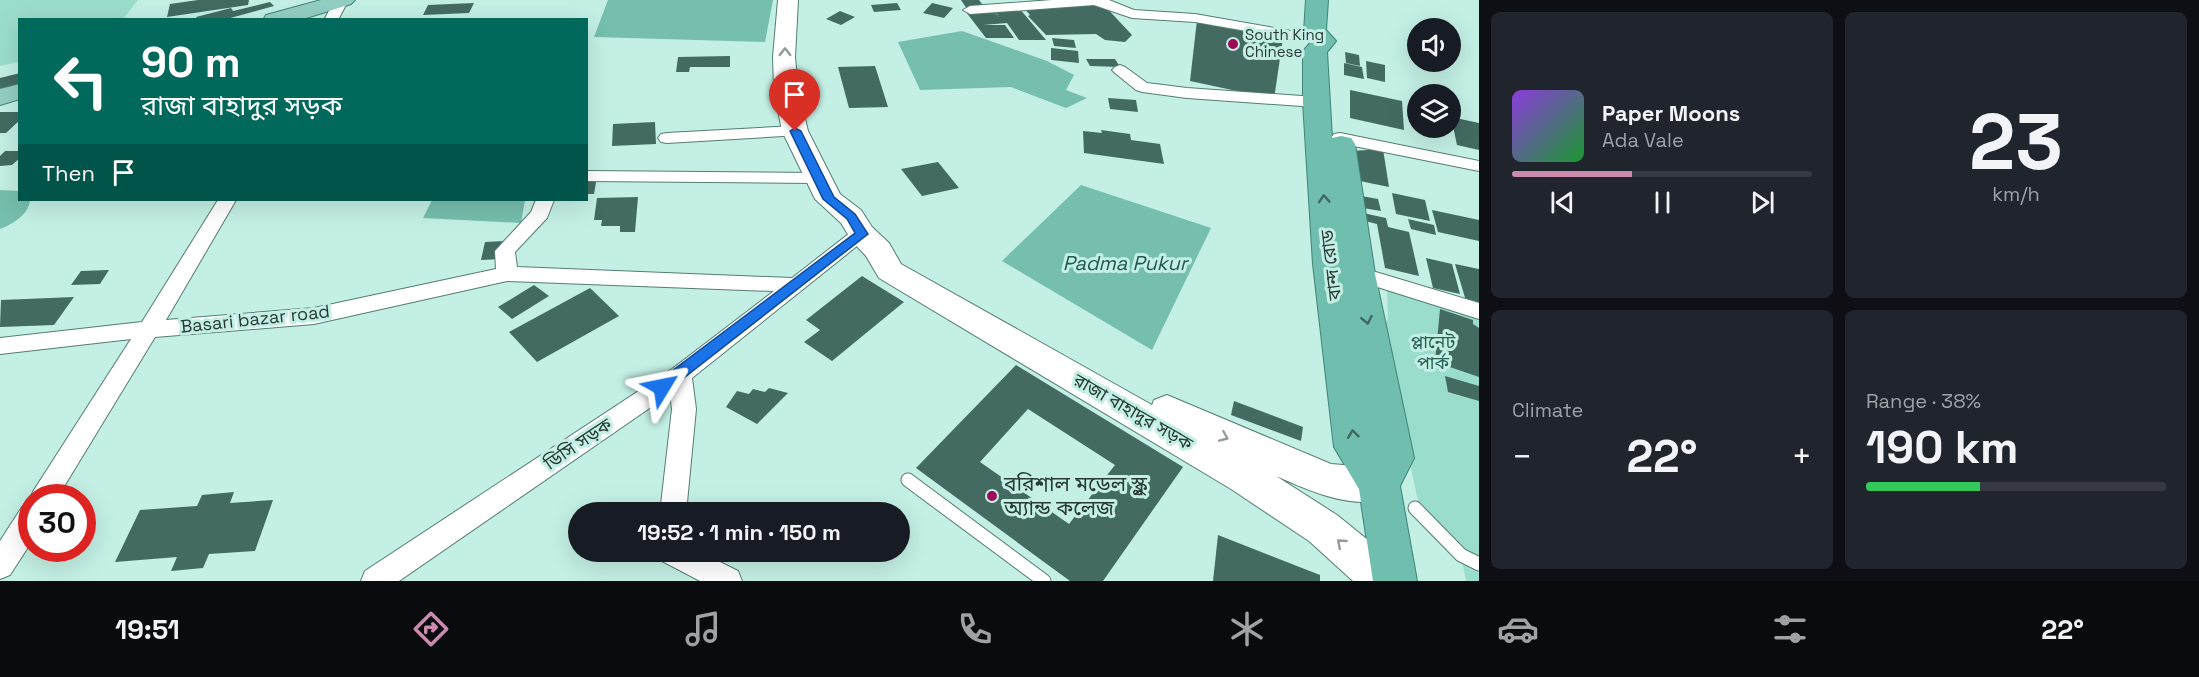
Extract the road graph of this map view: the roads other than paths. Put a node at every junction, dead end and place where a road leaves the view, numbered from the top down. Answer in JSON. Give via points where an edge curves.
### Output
{"nodes":[{"id":1,"x":343,"y":0,"type":"edge"},
{"id":2,"x":788,"y":0,"type":"edge"},
{"id":3,"x":808,"y":0,"type":"edge"},
{"id":4,"x":1317,"y":0,"type":"edge"},
{"id":5,"x":1334,"y":0,"type":"edge"},
{"id":6,"x":970,"y":10,"type":"dead end"},
{"id":7,"x":281,"y":18,"type":"edge"},
{"id":8,"x":332,"y":18,"type":"edge"},
{"id":9,"x":1325,"y":41,"type":"junction"},
{"id":10,"x":1120,"y":70,"type":"dead end"},
{"id":11,"x":18,"y":92,"type":"edge"},
{"id":12,"x":0,"y":97,"type":"edge"},
{"id":13,"x":1316,"y":102,"type":"junction"},
{"id":14,"x":795,"y":131,"type":"junction"},
{"id":15,"x":667,"y":138,"type":"dead end"},
{"id":16,"x":1340,"y":138,"type":"junction"},
{"id":17,"x":1479,"y":166,"type":"edge"},
{"id":18,"x":588,"y":176,"type":"edge"},
{"id":19,"x":817,"y":178,"type":"junction"},
{"id":20,"x":226,"y":201,"type":"edge"},
{"id":21,"x":545,"y":201,"type":"edge"},
{"id":22,"x":864,"y":234,"type":"junction"},
{"id":23,"x":507,"y":274,"type":"junction"},
{"id":24,"x":1359,"y":274,"type":"junction"},
{"id":25,"x":795,"y":285,"type":"junction"},
{"id":26,"x":1479,"y":311,"type":"edge"},
{"id":27,"x":149,"y":329,"type":"junction"},
{"id":28,"x":0,"y":346,"type":"edge"},
{"id":29,"x":680,"y":375,"type":"junction"},
{"id":30,"x":908,"y":480,"type":"dead end"},
{"id":31,"x":52,"y":484,"type":"edge"},
{"id":32,"x":1379,"y":485,"type":"junction"},
{"id":33,"x":674,"y":502,"type":"edge"},
{"id":34,"x":1414,"y":508,"type":"dead end"},
{"id":35,"x":18,"y":538,"type":"edge"},
{"id":36,"x":691,"y":562,"type":"edge"},
{"id":37,"x":1479,"y":564,"type":"edge"},
{"id":38,"x":0,"y":566,"type":"edge"},
{"id":39,"x":375,"y":581,"type":"edge"},
{"id":40,"x":728,"y":581,"type":"edge"},
{"id":41,"x":1044,"y":581,"type":"edge"},
{"id":42,"x":1385,"y":581,"type":"edge"},
{"id":43,"x":1395,"y":581,"type":"edge"}],
"edges":[{"from":1,"to":7,"type":"main road"},
{"from":1,"to":8,"type":"street"},
{"from":14,"to":2,"type":"main road","name":"রাজা বাহাদুর সড়ক","one_way":true,"via":[[786,79]]},
{"from":3,"to":22,"type":"main road","name":"রাজা বাহাদুর সড়ক","via":[[808,96],[819,135]]},
{"from":4,"to":9,"type":"highway","name":"বান্দ রোড","via":[[1315,32]]},
{"from":5,"to":9,"type":"highway","name":"বান্দ রোড","via":[[1335,35]]},
{"from":6,"to":9,"type":"street","via":[[1106,3],[1132,14],[1195,18]]},
{"from":9,"to":13,"type":"highway","name":"বান্দ রোড","via":[[1315,51]]},
{"from":9,"to":16,"type":"highway","name":"বান্দ রোড","via":[[1335,55]]},
{"from":10,"to":13,"type":"street","via":[[1142,87]]},
{"from":11,"to":12,"type":"main road"},
{"from":32,"to":13,"type":"highway","name":"বান্দ রোড","one_way":true,"via":[[1354,447],[1329,264]]},
{"from":14,"to":15,"type":"street"},
{"from":14,"to":19,"type":"main road","name":"রাজা বাহাদুর সড়ক"},
{"from":16,"to":17,"type":"street"},
{"from":16,"to":24,"type":"highway","name":"বান্দ রোড"},
{"from":18,"to":19,"type":"street"},
{"from":19,"to":22,"type":"main road","name":"রাজা বাহাদুর সড়ক","via":[[829,199]]},
{"from":20,"to":27,"type":"street"},
{"from":21,"to":23,"type":"street","via":[[540,214],[505,251]]},
{"from":22,"to":25,"type":"street","name":"ডিসি সড়ক"},
{"from":22,"to":32,"type":"main road","name":"রাজা বাহাদুর সড়ক","one_way":true,"via":[[1184,420],[1329,481]]},
{"from":42,"to":22,"type":"main road","name":"রাজা বাহাদুর সড়ক","one_way":true,"via":[[1323,528],[1245,477],[890,271]]},
{"from":23,"to":25,"type":"street","name":"Basari bazar road"},
{"from":23,"to":27,"type":"street","name":"Basari bazar road","via":[[314,316]]},
{"from":24,"to":26,"type":"street"},
{"from":24,"to":32,"type":"highway","name":"বান্দ রোড","one_way":true,"via":[[1394,458]]},
{"from":25,"to":29,"type":"street","name":"ডিসি সড়ক"},
{"from":27,"to":28,"type":"street","name":"Basari bazar road"},
{"from":27,"to":31,"type":"street"},
{"from":29,"to":33,"type":"street","via":[[684,409]]},
{"from":29,"to":39,"type":"street","name":"ডিসি সড়ক"},
{"from":30,"to":41,"type":"lane"},
{"from":32,"to":43,"type":"highway","name":"বান্দ রোড"},
{"from":34,"to":37,"type":"lane","via":[[1461,555]]},
{"from":35,"to":38,"type":"street"},
{"from":36,"to":40,"type":"street"}]}
